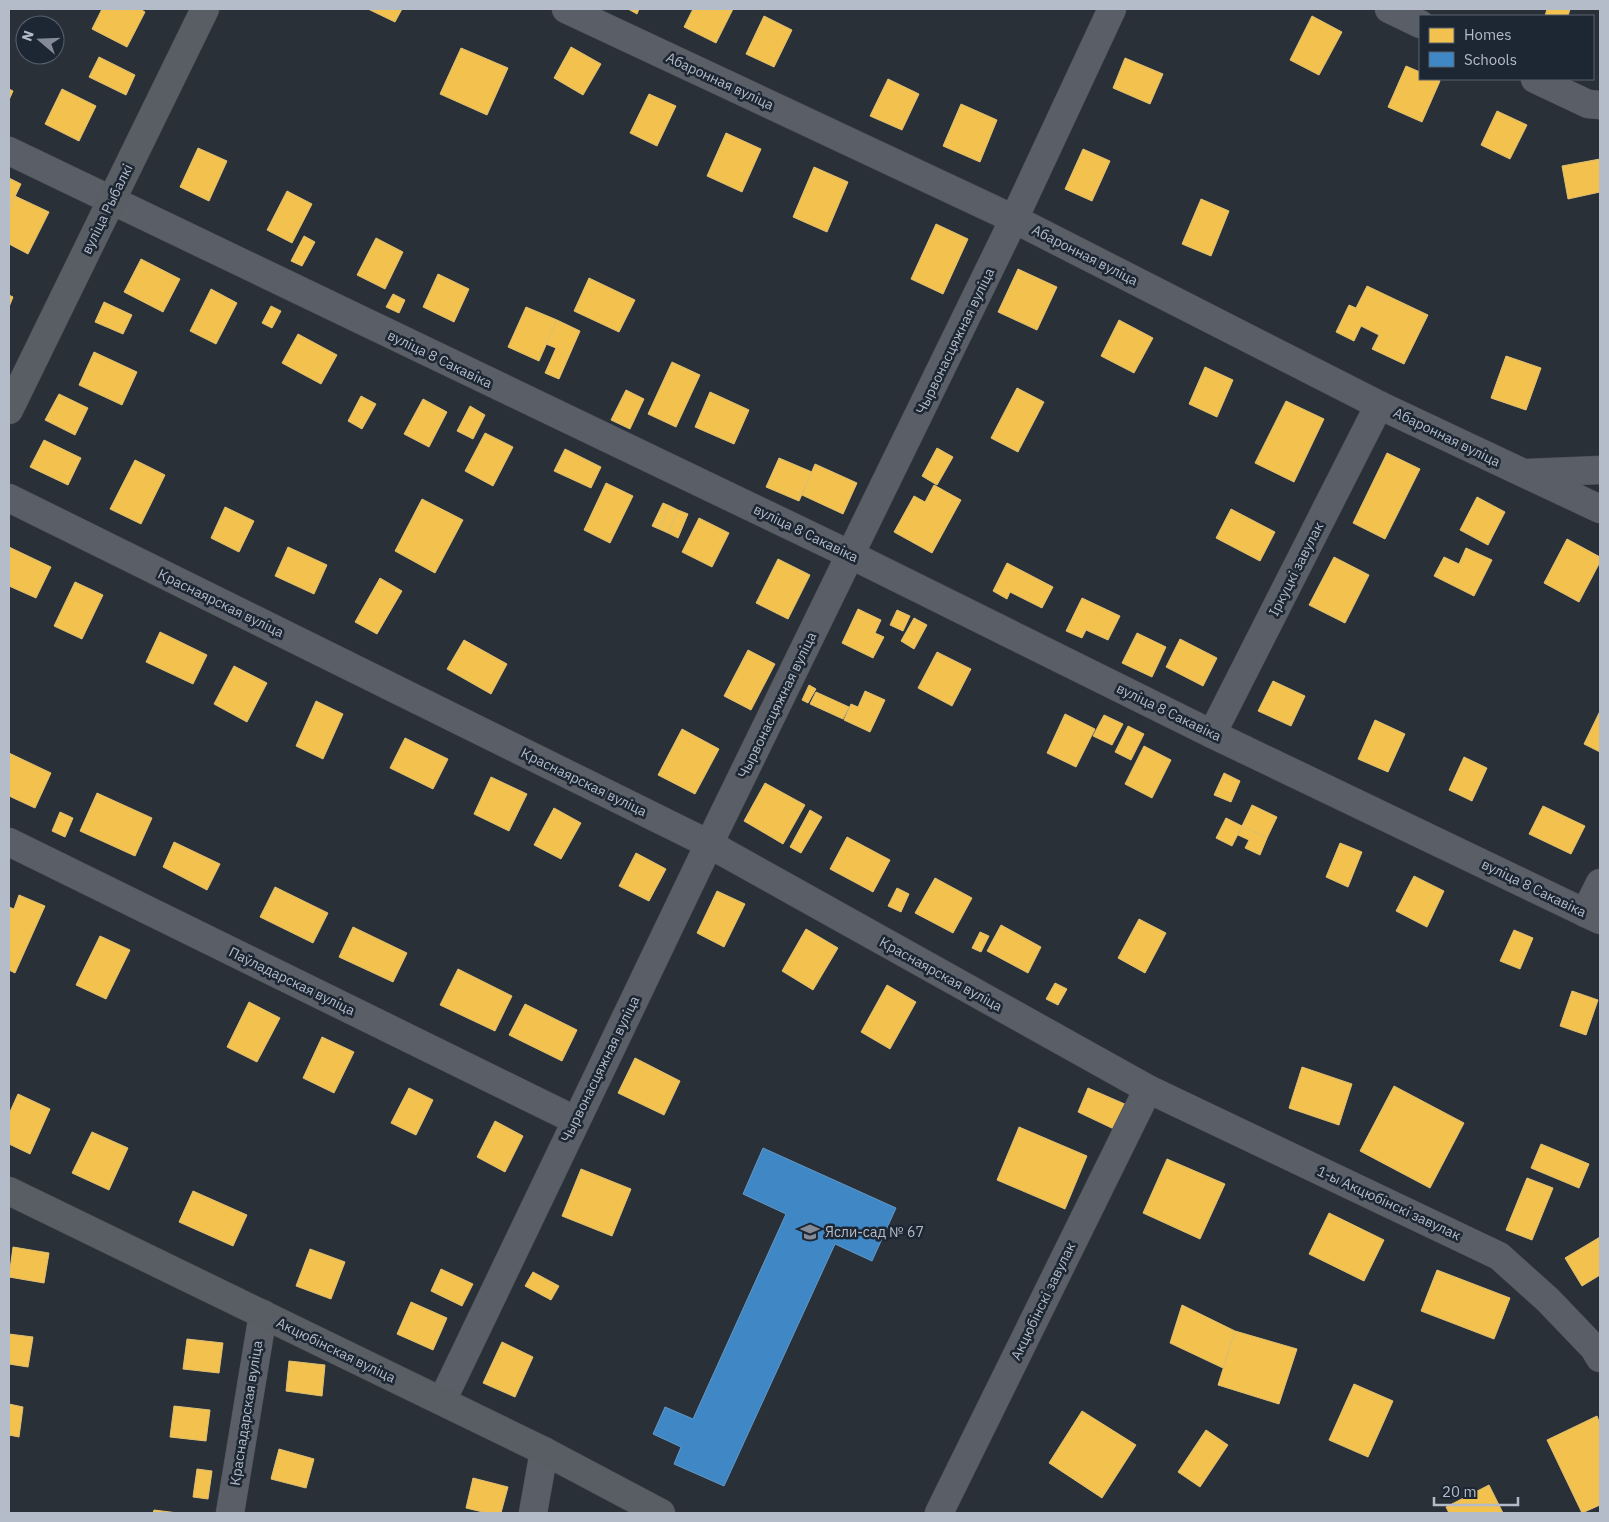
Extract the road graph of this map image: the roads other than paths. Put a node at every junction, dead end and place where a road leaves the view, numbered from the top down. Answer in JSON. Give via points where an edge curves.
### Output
{"nodes":[{"id":1,"x":205,"y":9,"type":"edge"},
{"id":2,"x":566,"y":9,"type":"edge"},
{"id":3,"x":1112,"y":9,"type":"edge"},
{"id":4,"x":1389,"y":9,"type":"edge"},
{"id":5,"x":1419,"y":24,"type":"edge"},
{"id":6,"x":1538,"y":80,"type":"edge"},
{"id":7,"x":1600,"y":105,"type":"edge"},
{"id":8,"x":9,"y":151,"type":"edge"},
{"id":9,"x":111,"y":201,"type":"junction"},
{"id":10,"x":1014,"y":219,"type":"junction"},
{"id":11,"x":1380,"y":404,"type":"junction"},
{"id":12,"x":9,"y":410,"type":"edge"},
{"id":13,"x":1600,"y":470,"type":"edge"},
{"id":14,"x":1523,"y":473,"type":"junction"},
{"id":15,"x":9,"y":498,"type":"edge"},
{"id":16,"x":1600,"y":509,"type":"edge"},
{"id":17,"x":851,"y":554,"type":"junction"},
{"id":18,"x":1212,"y":734,"type":"junction"},
{"id":19,"x":9,"y":842,"type":"edge"},
{"id":20,"x":709,"y":844,"type":"junction"},
{"id":21,"x":1600,"y":882,"type":"edge"},
{"id":22,"x":1593,"y":916,"type":"edge"},
{"id":23,"x":1148,"y":1089,"type":"junction"},
{"id":24,"x":576,"y":1120,"type":"junction"},
{"id":25,"x":9,"y":1191,"type":"edge"},
{"id":26,"x":263,"y":1314,"type":"junction"},
{"id":27,"x":1600,"y":1358,"type":"edge"},
{"id":28,"x":442,"y":1401,"type":"junction"},
{"id":29,"x":544,"y":1451,"type":"junction"},
{"id":30,"x":230,"y":1513,"type":"edge"},
{"id":31,"x":533,"y":1513,"type":"edge"},
{"id":32,"x":662,"y":1513,"type":"edge"},
{"id":33,"x":939,"y":1513,"type":"edge"}],
"edges":[{"from":1,"to":9,"type":"street","name":"вуліца Рыбалкі"},
{"from":2,"to":10,"type":"street","name":"Абаронная вуліца"},
{"from":3,"to":10,"type":"street","name":"Чырвонасцяжная вуліца"},
{"from":4,"to":5,"type":"street"},
{"from":6,"to":7,"type":"street","via":[[1588,104]]},
{"from":8,"to":9,"type":"street","name":"вуліца 8 Сакавіка"},
{"from":9,"to":12,"type":"street","name":"вуліца Рыбалкі"},
{"from":9,"to":17,"type":"street","name":"вуліца 8 Сакавіка"},
{"from":10,"to":11,"type":"street","name":"Абаронная вуліца"},
{"from":10,"to":17,"type":"street","name":"Чырвонасцяжная вуліца"},
{"from":11,"to":14,"type":"street","name":"Абаронная вуліца"},
{"from":11,"to":18,"type":"street","name":"Іркуцкі завулак"},
{"from":13,"to":14,"type":"street"},
{"from":14,"to":16,"type":"street","name":"Абаронная вуліца"},
{"from":15,"to":20,"type":"street","name":"Краснаярская вуліца"},
{"from":17,"to":18,"type":"street","name":"вуліца 8 Сакавіка"},
{"from":17,"to":20,"type":"street","name":"Чырвонасцяжная вуліца"},
{"from":18,"to":22,"type":"street","name":"вуліца 8 Сакавіка"},
{"from":19,"to":24,"type":"street","name":"Паўладарская вуліца"},
{"from":20,"to":23,"type":"street","name":"Краснаярская вуліца"},
{"from":20,"to":24,"type":"street","name":"Чырвонасцяжная вуліца"},
{"from":21,"to":22,"type":"street"},
{"from":23,"to":27,"type":"street","name":"1-ы Акцюбінскі завулак","via":[[1499,1256],[1548,1300]]},
{"from":23,"to":33,"type":"street","name":"Акцюбінскі завулак"},
{"from":24,"to":28,"type":"street","name":"Чырвонасцяжная вуліца"},
{"from":25,"to":26,"type":"street","name":"Акцюбінская вуліца"},
{"from":26,"to":28,"type":"street","name":"Акцюбінская вуліца"},
{"from":26,"to":30,"type":"street","name":"Краснадарская вуліца"},
{"from":28,"to":29,"type":"street","name":"Акцюбінская вуліца"},
{"from":29,"to":31,"type":"street"},
{"from":29,"to":32,"type":"street","name":"Акцюбінская вуліца"}]}
